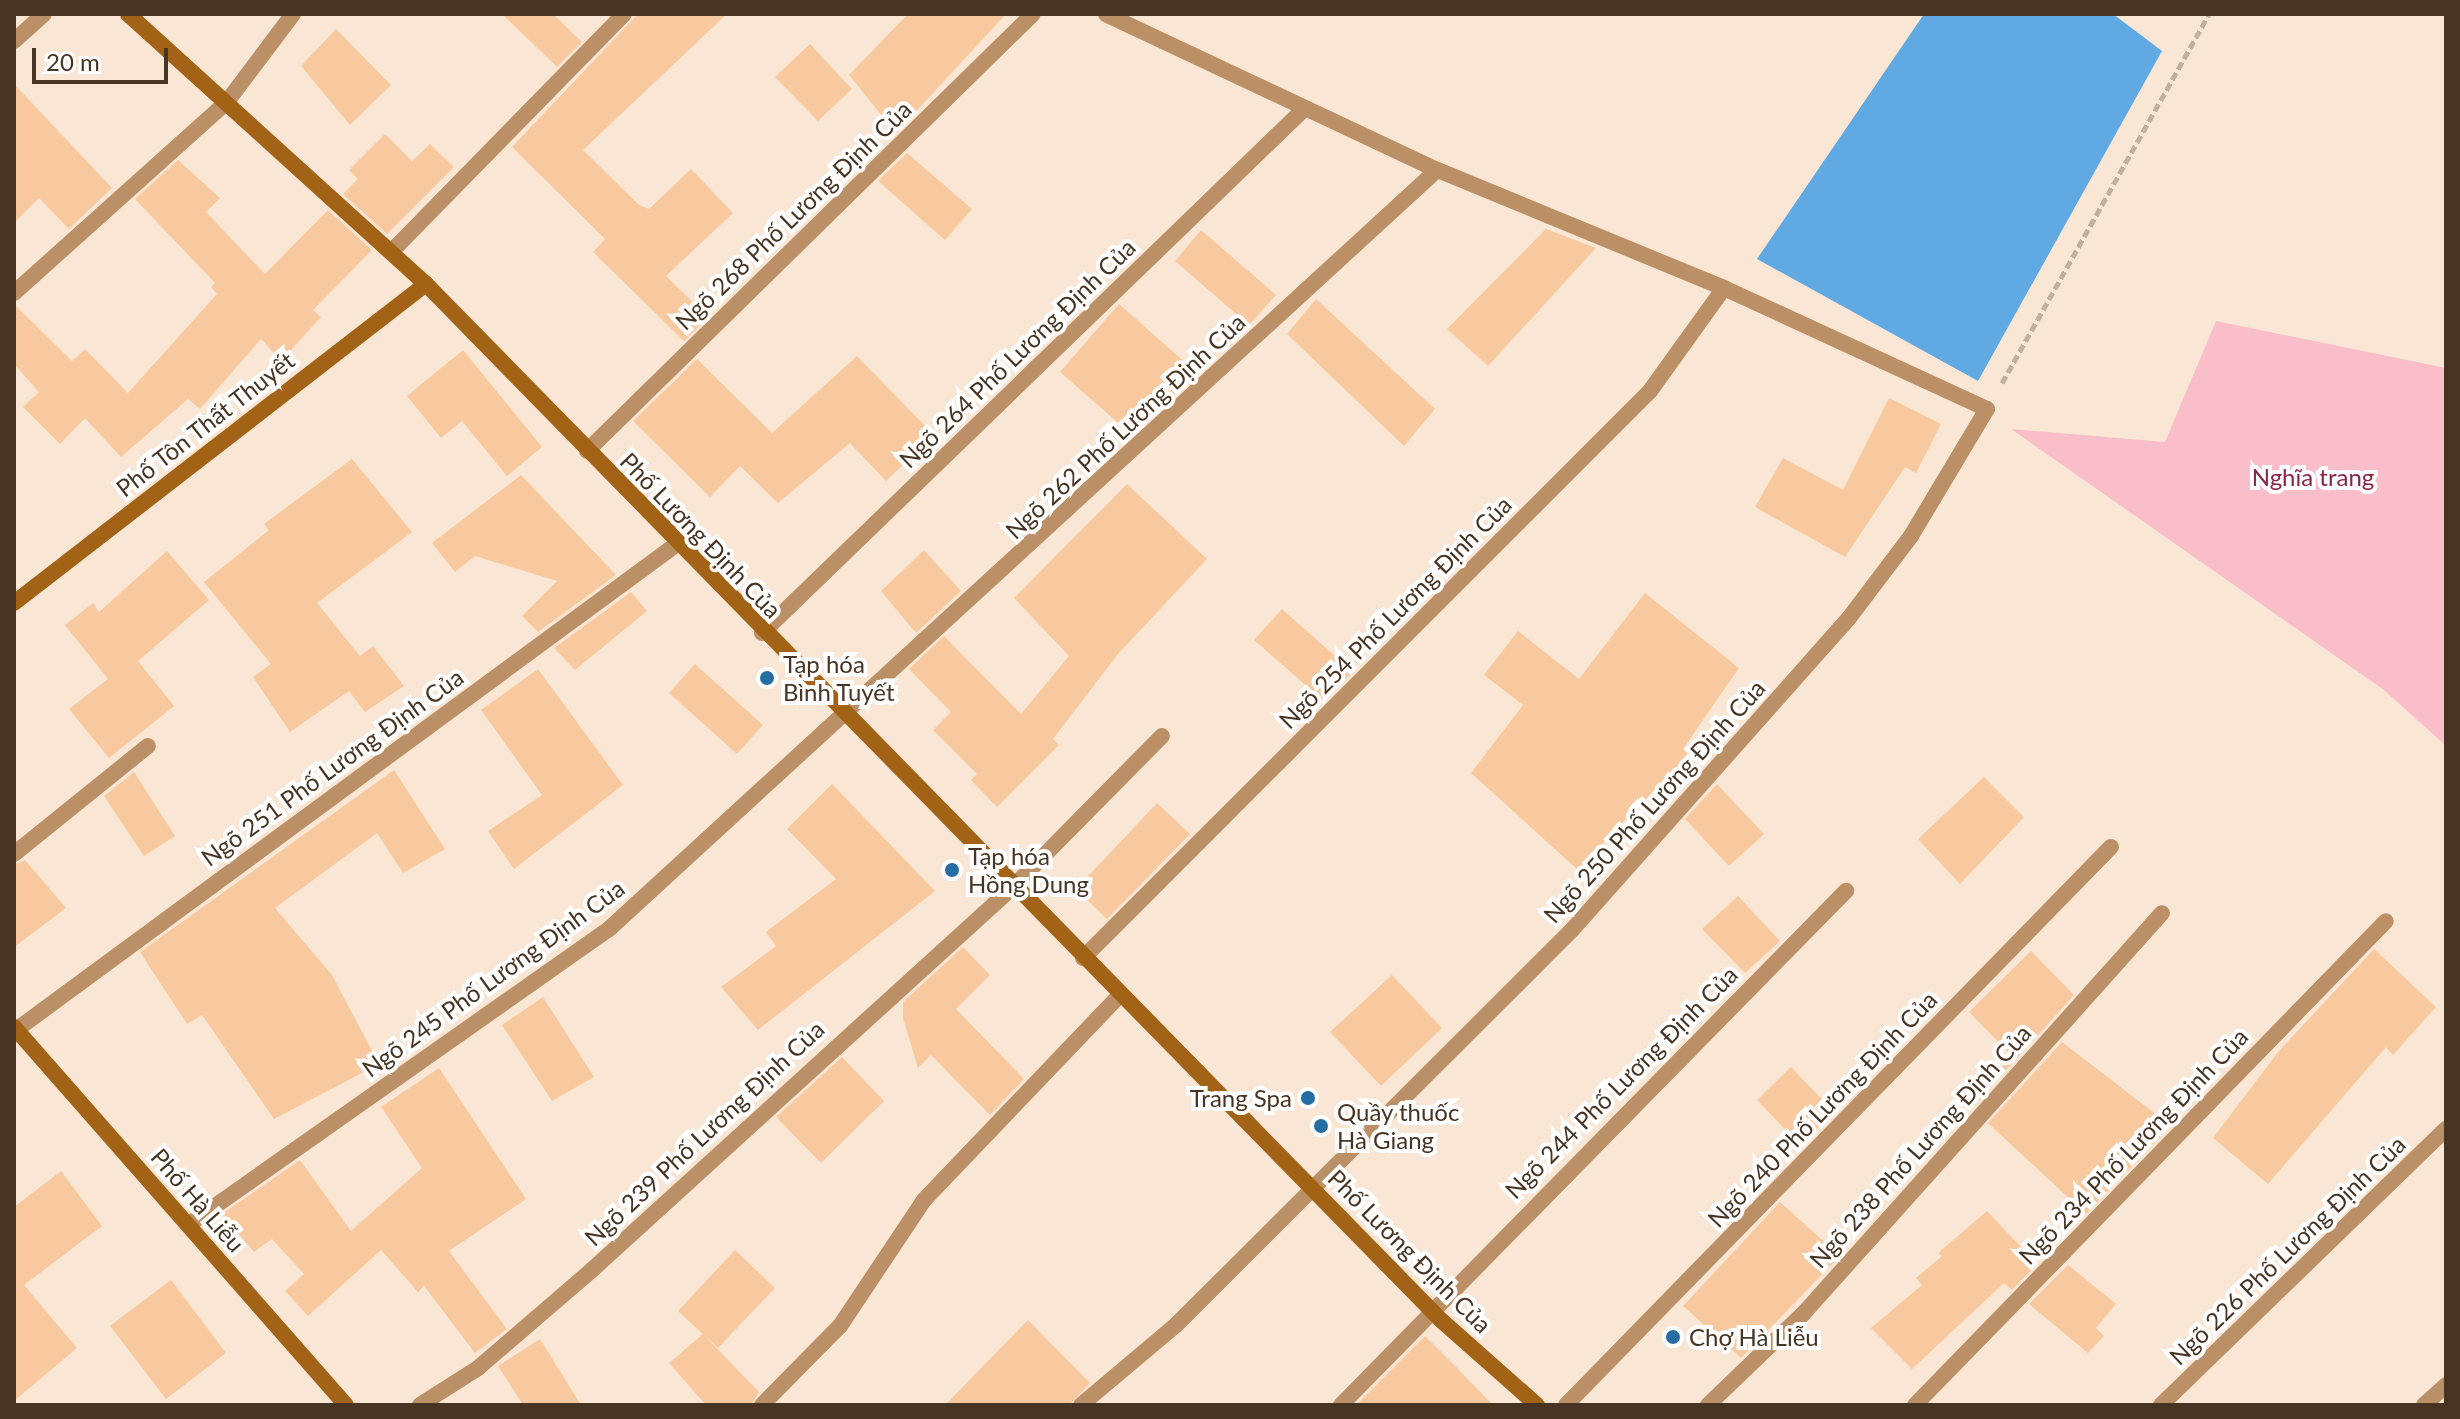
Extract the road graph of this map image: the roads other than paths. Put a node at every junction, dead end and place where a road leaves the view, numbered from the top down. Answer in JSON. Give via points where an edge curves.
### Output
{"nodes":[{"id":1,"x":44,"y":14,"type":"edge"},
{"id":2,"x":128,"y":14,"type":"edge"},
{"id":3,"x":293,"y":14,"type":"edge"},
{"id":4,"x":624,"y":14,"type":"edge"},
{"id":5,"x":1033,"y":14,"type":"edge"},
{"id":6,"x":1106,"y":14,"type":"edge"},
{"id":7,"x":14,"y":41,"type":"edge"},
{"id":8,"x":226,"y":103,"type":"junction"},
{"id":9,"x":1305,"y":108,"type":"junction"},
{"id":10,"x":1437,"y":170,"type":"junction"},
{"id":11,"x":391,"y":252,"type":"junction"},
{"id":12,"x":426,"y":284,"type":"junction"},
{"id":13,"x":1724,"y":288,"type":"junction"},
{"id":14,"x":14,"y":293,"type":"edge"},
{"id":15,"x":587,"y":451,"type":"junction"},
{"id":16,"x":677,"y":544,"type":"junction"},
{"id":17,"x":14,"y":603,"type":"edge"},
{"id":18,"x":762,"y":633,"type":"junction"},
{"id":19,"x":845,"y":717,"type":"junction"},
{"id":20,"x":1162,"y":736,"type":"dead end"},
{"id":21,"x":148,"y":746,"type":"dead end"},
{"id":22,"x":2111,"y":847,"type":"dead end"},
{"id":23,"x":14,"y":854,"type":"edge"},
{"id":24,"x":1013,"y":887,"type":"junction"},
{"id":25,"x":1846,"y":891,"type":"dead end"},
{"id":26,"x":2162,"y":913,"type":"dead end"},
{"id":27,"x":2386,"y":921,"type":"dead end"},
{"id":28,"x":1083,"y":958,"type":"junction"},
{"id":29,"x":1120,"y":995,"type":"junction"},
{"id":30,"x":15,"y":1028,"type":"edge"},
{"id":31,"x":2446,"y":1129,"type":"edge"},
{"id":32,"x":1311,"y":1187,"type":"junction"},
{"id":33,"x":188,"y":1225,"type":"junction"},
{"id":34,"x":1430,"y":1308,"type":"junction"},
{"id":35,"x":2446,"y":1385,"type":"edge"},
{"id":36,"x":346,"y":1405,"type":"edge"},
{"id":37,"x":420,"y":1405,"type":"edge"},
{"id":38,"x":762,"y":1405,"type":"edge"},
{"id":39,"x":1081,"y":1405,"type":"edge"},
{"id":40,"x":1341,"y":1405,"type":"edge"},
{"id":41,"x":1537,"y":1405,"type":"edge"},
{"id":42,"x":1566,"y":1405,"type":"edge"},
{"id":43,"x":1708,"y":1405,"type":"edge"},
{"id":44,"x":1915,"y":1405,"type":"edge"},
{"id":45,"x":2161,"y":1405,"type":"edge"},
{"id":46,"x":2424,"y":1405,"type":"edge"}],
"edges":[{"from":1,"to":7,"type":"street"},
{"from":2,"to":8,"type":"main road","name":"Phố Lương Định Của"},
{"from":3,"to":8,"type":"street"},
{"from":4,"to":11,"type":"street"},
{"from":5,"to":15,"type":"street","name":"Ngõ 268 Phố Lương Định Của"},
{"from":6,"to":9,"type":"street"},
{"from":8,"to":11,"type":"main road","name":"Phố Lương Định Của"},
{"from":8,"to":14,"type":"street"},
{"from":9,"to":10,"type":"street"},
{"from":9,"to":18,"type":"street","name":"Ngõ 264 Phố Lương Định Của"},
{"from":10,"to":13,"type":"street"},
{"from":10,"to":19,"type":"street","name":"Ngõ 262 Phố Lương Định Của"},
{"from":11,"to":12,"type":"main road","name":"Phố Lương Định Của"},
{"from":12,"to":15,"type":"main road","name":"Phố Lương Định Của"},
{"from":12,"to":17,"type":"main road","name":"Phố Tôn Thất Thuyết"},
{"from":13,"to":28,"type":"street","name":"Ngõ 254 Phố Lương Định Của","via":[[1650,391]]},
{"from":13,"to":32,"type":"street","name":"Ngõ 250 Phố Lương Định Của","via":[[1987,409],[1911,536],[1849,618],[1572,930]]},
{"from":15,"to":16,"type":"main road","name":"Phố Lương Định Của"},
{"from":16,"to":18,"type":"main road","name":"Phố Lương Định Của"},
{"from":16,"to":30,"type":"street","name":"Ngõ 251 Phố Lương Định Của"},
{"from":18,"to":19,"type":"main road","name":"Phố Lương Định Của"},
{"from":19,"to":24,"type":"main road","name":"Phố Lương Định Của"},
{"from":19,"to":33,"type":"street","name":"Ngõ 245 Phố Lương Định Của","via":[[609,929]]},
{"from":20,"to":24,"type":"street","name":"Ngõ 239 Phố Lương Định Của"},
{"from":21,"to":23,"type":"street"},
{"from":22,"to":42,"type":"street","name":"Ngõ 240 Phố Lương Định Của"},
{"from":24,"to":28,"type":"main road","name":"Phố Lương Định Của"},
{"from":24,"to":37,"type":"street","name":"Ngõ 239 Phố Lương Định Của","via":[[581,1279],[478,1368]]},
{"from":25,"to":34,"type":"street","name":"Ngõ 244 Phố Lương Định Của"},
{"from":26,"to":43,"type":"street","name":"Ngõ 238 Phố Lương Định Của","via":[[1803,1314]]},
{"from":27,"to":44,"type":"street","name":"Ngõ 234 Phố Lương Định Của"},
{"from":28,"to":29,"type":"main road","name":"Phố Lương Định Của"},
{"from":29,"to":32,"type":"main road","name":"Phố Lương Định Của"},
{"from":29,"to":38,"type":"street","via":[[924,1200],[840,1326]]},
{"from":30,"to":33,"type":"main road","name":"Phố Hà Liễu"},
{"from":31,"to":45,"type":"street","name":"Ngõ 226 Phố Lương Định Của"},
{"from":32,"to":34,"type":"main road","name":"Phố Lương Định Của"},
{"from":32,"to":39,"type":"street","name":"Ngõ 250 Phố Lương Định Của","via":[[1176,1325]]},
{"from":33,"to":36,"type":"main road","name":"Phố Hà Liễu"},
{"from":34,"to":40,"type":"street","name":"Ngõ 244 Phố Lương Định Của"},
{"from":34,"to":41,"type":"main road","name":"Phố Lương Định Của"},
{"from":35,"to":46,"type":"street"}]}
